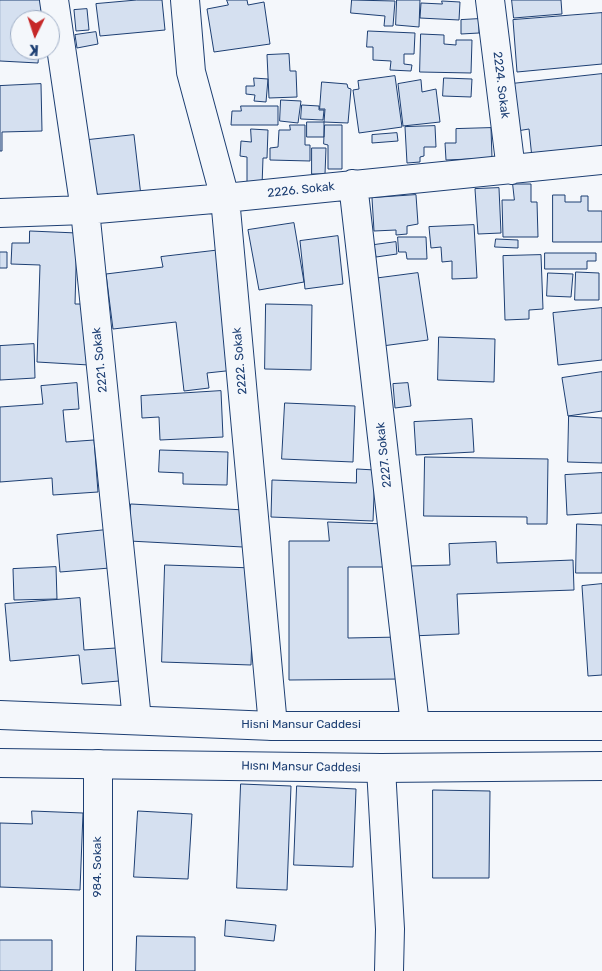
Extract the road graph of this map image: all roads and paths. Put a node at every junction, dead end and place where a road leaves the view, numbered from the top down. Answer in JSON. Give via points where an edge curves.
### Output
{"nodes":[{"id":1,"x":54,"y":0,"type":"edge"},
{"id":2,"x":185,"y":0,"type":"edge"},
{"id":3,"x":490,"y":0,"type":"edge"},
{"id":4,"x":602,"y":160,"type":"edge"},
{"id":5,"x":512,"y":170,"type":"junction"},
{"id":6,"x":353,"y":184,"type":"junction"},
{"id":7,"x":226,"y":198,"type":"junction"},
{"id":8,"x":85,"y":210,"type":"junction"},
{"id":9,"x":0,"y":213,"type":"edge"},
{"id":10,"x":0,"y":715,"type":"edge"},
{"id":11,"x":137,"y":720,"type":"junction"},
{"id":12,"x":415,"y":725,"type":"junction"},
{"id":13,"x":273,"y":726,"type":"junction"},
{"id":14,"x":602,"y":726,"type":"edge"},
{"id":15,"x":0,"y":763,"type":"edge"},
{"id":16,"x":98,"y":764,"type":"junction"},
{"id":17,"x":602,"y":766,"type":"edge"},
{"id":18,"x":381,"y":768,"type":"junction"},
{"id":19,"x":98,"y":971,"type":"edge"},
{"id":20,"x":389,"y":971,"type":"edge"}],
"edges":[{"from":1,"to":8,"type":"street","name":"2221. Sokak"},
{"from":2,"to":7,"type":"street","name":"2222. Sokak","via":[[191,72]]},
{"from":3,"to":5,"type":"street","name":"2224. Sokak"},
{"from":4,"to":5,"type":"street","name":"2226. Sokak"},
{"from":5,"to":6,"type":"street","name":"2226. Sokak"},
{"from":6,"to":7,"type":"street","name":"2226. Sokak"},
{"from":6,"to":12,"type":"street","name":"2227. Sokak"},
{"from":7,"to":8,"type":"street","name":"2226. Sokak"},
{"from":7,"to":13,"type":"street","name":"2222. Sokak"},
{"from":8,"to":9,"type":"street","name":"2226. Sokak"},
{"from":8,"to":11,"type":"street","name":"2221. Sokak"},
{"from":10,"to":11,"type":"street","name":"Hisni Mansur Caddesi"},
{"from":11,"to":13,"type":"street","name":"Hisni Mansur Caddesi"},
{"from":12,"to":13,"type":"street","name":"Hisni Mansur Caddesi"},
{"from":12,"to":14,"type":"street","name":"Hisni Mansur Caddesi"},
{"from":15,"to":16,"type":"street","name":"Hısnı Mansur Caddesi"},
{"from":16,"to":18,"type":"street","name":"Hısnı Mansur Caddesi"},
{"from":16,"to":19,"type":"street","name":"984. Sokak"},
{"from":17,"to":18,"type":"street","name":"Hısnı Mansur Caddesi"},
{"from":18,"to":20,"type":"street","via":[[390,929]]}]}
